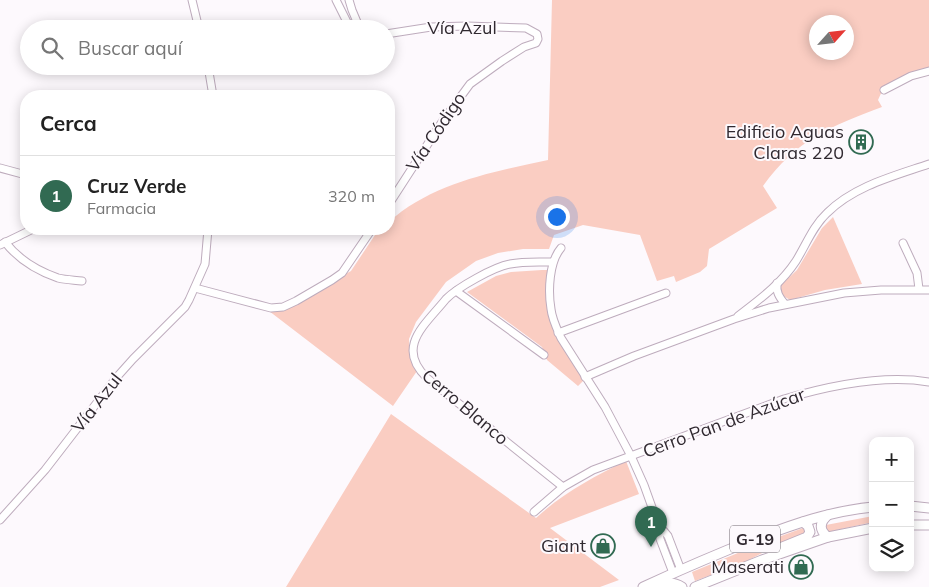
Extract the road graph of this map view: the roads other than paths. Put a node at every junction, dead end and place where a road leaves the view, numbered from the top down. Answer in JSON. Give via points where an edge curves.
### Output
{"nodes":[{"id":1,"x":192,"y":0,"type":"edge"},
{"id":2,"x":336,"y":0,"type":"edge"},
{"id":3,"x":349,"y":0,"type":"edge"},
{"id":4,"x":197,"y":20,"type":"edge"},
{"id":5,"x":346,"y":20,"type":"edge"},
{"id":6,"x":356,"y":20,"type":"edge"},
{"id":7,"x":395,"y":33,"type":"edge"},
{"id":8,"x":537,"y":34,"type":"joint"},
{"id":9,"x":929,"y":71,"type":"edge"},
{"id":10,"x":209,"y":75,"type":"edge"},
{"id":11,"x":211,"y":90,"type":"edge"},
{"id":12,"x":884,"y":90,"type":"dead end"},
{"id":13,"x":929,"y":164,"type":"edge"},
{"id":14,"x":0,"y":168,"type":"edge"},
{"id":15,"x":20,"y":173,"type":"edge"},
{"id":16,"x":395,"y":195,"type":"edge"},
{"id":17,"x":20,"y":235,"type":"edge"},
{"id":18,"x":207,"y":235,"type":"edge"},
{"id":19,"x":368,"y":235,"type":"edge"},
{"id":20,"x":3,"y":243,"type":"edge"},
{"id":21,"x":903,"y":243,"type":"dead end"},
{"id":22,"x":561,"y":248,"type":"dead end"},
{"id":23,"x":553,"y":262,"type":"junction"},
{"id":24,"x":82,"y":281,"type":"dead end"},
{"id":25,"x":778,"y":283,"type":"junction"},
{"id":26,"x":195,"y":288,"type":"junction"},
{"id":27,"x":929,"y":288,"type":"edge"},
{"id":28,"x":919,"y":289,"type":"junction"},
{"id":29,"x":456,"y":291,"type":"junction"},
{"id":30,"x":666,"y":293,"type":"dead end"},
{"id":31,"x":785,"y":304,"type":"junction"},
{"id":32,"x":734,"y":319,"type":"junction"},
{"id":33,"x":558,"y":333,"type":"junction"},
{"id":34,"x":544,"y":355,"type":"dead end"},
{"id":35,"x":585,"y":377,"type":"junction"},
{"id":36,"x":929,"y":382,"type":"edge"},
{"id":37,"x":631,"y":456,"type":"junction"},
{"id":38,"x":563,"y":487,"type":"junction"},
{"id":39,"x":914,"y":506,"type":"edge"},
{"id":40,"x":869,"y":508,"type":"edge"},
{"id":41,"x":929,"y":508,"type":"edge"},
{"id":42,"x":534,"y":512,"type":"dead end"},
{"id":43,"x":828,"y":514,"type":"junction"},
{"id":44,"x":0,"y":520,"type":"edge"},
{"id":45,"x":803,"y":522,"type":"junction"},
{"id":46,"x":914,"y":525,"type":"edge"},
{"id":47,"x":929,"y":525,"type":"edge"},
{"id":48,"x":869,"y":529,"type":"edge"},
{"id":49,"x":828,"y":538,"type":"junction"},
{"id":50,"x":762,"y":560,"type":"junction"},
{"id":51,"x":677,"y":571,"type":"junction"},
{"id":52,"x":643,"y":587,"type":"edge"},
{"id":53,"x":657,"y":587,"type":"edge"},
{"id":54,"x":682,"y":587,"type":"edge"},
{"id":55,"x":695,"y":587,"type":"edge"}],
"edges":[{"from":1,"to":4,"type":"street"},
{"from":2,"to":5,"type":"street"},
{"from":3,"to":6,"type":"street"},
{"from":7,"to":8,"type":"street","name":"Vía Azul","via":[[467,26],[526,28]]},
{"from":8,"to":16,"type":"street","name":"Vía Código","via":[[536,43],[510,56],[470,84]]},
{"from":9,"to":12,"type":"street"},
{"from":10,"to":11,"type":"street"},
{"from":13,"to":25,"type":"street","via":[[869,185],[835,206],[821,218],[795,263]]},
{"from":14,"to":15,"type":"street"},
{"from":17,"to":20,"type":"street"},
{"from":18,"to":26,"type":"street","name":"Vía Azul","via":[[205,264]]},
{"from":19,"to":26,"type":"street","via":[[342,272],[296,302],[282,307],[270,308]]},
{"from":20,"to":24,"type":"street","via":[[36,267],[60,278]]},
{"from":21,"to":28,"type":"street","via":[[917,273]]},
{"from":22,"to":23,"type":"street"},
{"from":23,"to":29,"type":"street","name":"Cerro Blanco","via":[[501,266]]},
{"from":23,"to":33,"type":"street","via":[[550,302]]},
{"from":25,"to":31,"type":"street","via":[[777,292]]},
{"from":25,"to":32,"type":"street"},
{"from":26,"to":44,"type":"street","name":"Vía Azul","via":[[185,307],[121,372],[45,470]]},
{"from":27,"to":28,"type":"street"},
{"from":28,"to":31,"type":"street","via":[[844,293]]},
{"from":29,"to":34,"type":"street"},
{"from":29,"to":38,"type":"street","name":"Cerro Blanco","via":[[415,339],[412,349],[416,365],[427,378]]},
{"from":30,"to":33,"type":"street"},
{"from":31,"to":32,"type":"street"},
{"from":32,"to":35,"type":"street"},
{"from":33,"to":35,"type":"street"},
{"from":35,"to":37,"type":"street"},
{"from":36,"to":37,"type":"street","name":"Cerro Pan de Azúcar","via":[[897,379],[804,393]]},
{"from":37,"to":38,"type":"street","name":"Cerro Pan de Azúcar","via":[[592,470]]},
{"from":37,"to":51,"type":"street","via":[[658,524],[668,536]]},
{"from":38,"to":42,"type":"street","name":"Cerro Pan de Azúcar"},
{"from":39,"to":41,"type":"main road"},
{"from":40,"to":43,"type":"main road","number":"G-19"},
{"from":43,"to":45,"type":"main road","number":"G-19"},
{"from":43,"to":49,"type":"main road","via":[[820,527]]},
{"from":45,"to":50,"type":"main road","via":[[810,532],[807,537],[765,554]]},
{"from":45,"to":51,"type":"main road","number":"G-19"},
{"from":46,"to":47,"type":"main road"},
{"from":48,"to":49,"type":"main road","number":"G-19"},
{"from":49,"to":50,"type":"main road","number":"G-19"},
{"from":50,"to":55,"type":"main road","number":"G-19"},
{"from":51,"to":52,"type":"main road","number":"G-19"},
{"from":53,"to":54,"type":"main road","via":[[670,582]]}]}
